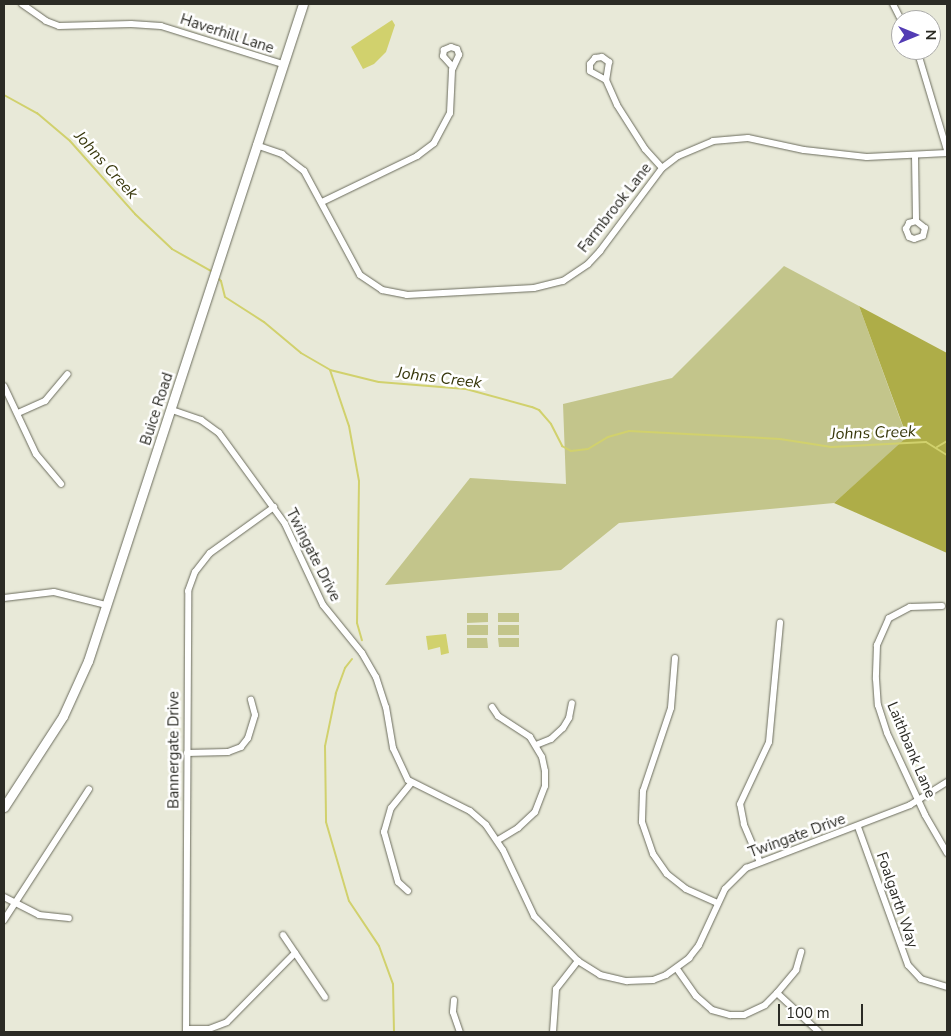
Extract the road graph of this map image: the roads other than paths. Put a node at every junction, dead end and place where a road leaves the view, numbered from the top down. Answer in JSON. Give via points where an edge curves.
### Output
{"nodes":[{"id":1,"x":22,"y":4,"type":"edge"},
{"id":2,"x":303,"y":4,"type":"edge"},
{"id":3,"x":920,"y":60,"type":"edge"},
{"id":4,"x":282,"y":64,"type":"junction"},
{"id":5,"x":452,"y":67,"type":"dead end"},
{"id":6,"x":606,"y":80,"type":"dead end"},
{"id":7,"x":256,"y":145,"type":"junction"},
{"id":8,"x":947,"y":151,"type":"edge"},
{"id":9,"x":914,"y":156,"type":"junction"},
{"id":10,"x":662,"y":168,"type":"junction"},
{"id":11,"x":322,"y":202,"type":"junction"},
{"id":12,"x":916,"y":221,"type":"dead end"},
{"id":13,"x":68,"y":374,"type":"dead end"},
{"id":14,"x":4,"y":386,"type":"edge"},
{"id":15,"x":172,"y":410,"type":"junction"},
{"id":16,"x":18,"y":413,"type":"junction"},
{"id":17,"x":61,"y":484,"type":"dead end"},
{"id":18,"x":274,"y":507,"type":"junction"},
{"id":19,"x":4,"y":598,"type":"edge"},
{"id":20,"x":106,"y":605,"type":"junction"},
{"id":21,"x":942,"y":606,"type":"dead end"},
{"id":22,"x":780,"y":624,"type":"dead end"},
{"id":23,"x":675,"y":658,"type":"dead end"},
{"id":24,"x":252,"y":700,"type":"dead end"},
{"id":25,"x":572,"y":703,"type":"dead end"},
{"id":26,"x":492,"y":707,"type":"dead end"},
{"id":27,"x":536,"y":745,"type":"junction"},
{"id":28,"x":187,"y":753,"type":"junction"},
{"id":29,"x":947,"y":782,"type":"edge"},
{"id":30,"x":411,"y":783,"type":"junction"},
{"id":31,"x":89,"y":788,"type":"dead end"},
{"id":32,"x":918,"y":801,"type":"junction"},
{"id":33,"x":4,"y":807,"type":"edge"},
{"id":34,"x":858,"y":826,"type":"junction"},
{"id":35,"x":498,"y":840,"type":"junction"},
{"id":36,"x":947,"y":853,"type":"edge"},
{"id":37,"x":759,"y":860,"type":"junction"},
{"id":38,"x":408,"y":891,"type":"dead end"},
{"id":39,"x":4,"y":897,"type":"edge"},
{"id":40,"x":15,"y":903,"type":"junction"},
{"id":41,"x":718,"y":903,"type":"junction"},
{"id":42,"x":69,"y":918,"type":"dead end"},
{"id":43,"x":4,"y":920,"type":"edge"},
{"id":44,"x":283,"y":935,"type":"dead end"},
{"id":45,"x":801,"y":952,"type":"dead end"},
{"id":46,"x":295,"y":953,"type":"junction"},
{"id":47,"x":578,"y":961,"type":"junction"},
{"id":48,"x":677,"y":969,"type":"junction"},
{"id":49,"x":947,"y":987,"type":"edge"},
{"id":50,"x":777,"y":992,"type":"junction"},
{"id":51,"x":325,"y":997,"type":"dead end"},
{"id":52,"x":454,"y":1000,"type":"dead end"},
{"id":53,"x":186,"y":1031,"type":"edge"},
{"id":54,"x":460,"y":1032,"type":"edge"},
{"id":55,"x":553,"y":1032,"type":"edge"},
{"id":56,"x":819,"y":1032,"type":"edge"}],
"edges":[{"from":1,"to":4,"type":"street","name":"Haverhill Lane","via":[[46,22],[59,26],[161,26]]},
{"from":2,"to":4,"type":"street","name":"Buice Road"},
{"from":3,"to":8,"type":"street"},
{"from":4,"to":7,"type":"street","name":"Buice Road"},
{"from":5,"to":11,"type":"street","via":[[450,113],[434,143],[417,156]]},
{"from":6,"to":10,"type":"street","via":[[629,127]]},
{"from":7,"to":11,"type":"street","name":"Farmbrook Lane","via":[[282,154],[297,164],[310,178]]},
{"from":7,"to":15,"type":"street","name":"Buice Road"},
{"from":8,"to":9,"type":"street","name":"Farmbrook Lane"},
{"from":9,"to":10,"type":"street","name":"Farmbrook Lane","via":[[838,155],[734,138],[696,147]]},
{"from":9,"to":12,"type":"street"},
{"from":10,"to":11,"type":"street","name":"Farmbrook Lane","via":[[588,264],[563,280],[534,288],[407,295],[382,290],[366,281],[354,267]]},
{"from":13,"to":16,"type":"street","via":[[45,401]]},
{"from":14,"to":16,"type":"street"},
{"from":15,"to":18,"type":"street","name":"Twingate Drive","via":[[201,420],[219,433]]},
{"from":15,"to":20,"type":"street","name":"Buice Road"},
{"from":16,"to":17,"type":"street","via":[[36,454]]},
{"from":18,"to":28,"type":"street","name":"Bannergate Drive","via":[[210,553],[191,580],[187,602]]},
{"from":18,"to":30,"type":"street","name":"Twingate Drive","via":[[291,533],[323,605],[362,653],[376,677],[395,756]]},
{"from":19,"to":20,"type":"street","via":[[54,592]]},
{"from":20,"to":33,"type":"street","name":"Buice Road","via":[[88,661],[63,716]]},
{"from":21,"to":32,"type":"street","name":"Laithbank Lane","via":[[897,611],[884,625],[877,645],[878,705]]},
{"from":22,"to":37,"type":"street","via":[[769,742],[740,804],[744,824]]},
{"from":23,"to":41,"type":"street","via":[[672,708],[643,791],[642,822],[653,854],[667,874],[686,889]]},
{"from":24,"to":28,"type":"street","via":[[255,715],[248,738],[241,747],[228,752]]},
{"from":25,"to":27,"type":"street","via":[[563,728],[551,739]]},
{"from":26,"to":27,"type":"street","via":[[498,716],[523,731]]},
{"from":27,"to":35,"type":"street","via":[[545,771],[542,800],[526,822]]},
{"from":28,"to":53,"type":"street","name":"Bannergate Drive"},
{"from":29,"to":32,"type":"street","name":"Twingate Drive"},
{"from":30,"to":35,"type":"street","name":"Twingate Drive","via":[[470,811]]},
{"from":30,"to":38,"type":"street","via":[[391,808],[384,832],[398,882]]},
{"from":31,"to":40,"type":"street"},
{"from":32,"to":34,"type":"street","name":"Twingate Drive"},
{"from":32,"to":36,"type":"street","name":"Laithbank Lane"},
{"from":34,"to":37,"type":"street","name":"Twingate Drive"},
{"from":34,"to":49,"type":"street","name":"Foalgarth Way","via":[[908,965],[921,979]]},
{"from":35,"to":47,"type":"street","name":"Twingate Drive","via":[[534,916]]},
{"from":37,"to":41,"type":"street","name":"Twingate Drive","via":[[734,877]]},
{"from":39,"to":40,"type":"street"},
{"from":40,"to":42,"type":"street","via":[[39,915]]},
{"from":40,"to":43,"type":"street"},
{"from":41,"to":48,"type":"street","name":"Twingate Drive","via":[[699,945]]},
{"from":44,"to":46,"type":"street"},
{"from":45,"to":50,"type":"street","via":[[796,970]]},
{"from":46,"to":51,"type":"street"},
{"from":46,"to":53,"type":"street","via":[[227,1022],[210,1029]]},
{"from":47,"to":48,"type":"street","name":"Twingate Drive","via":[[600,975],[627,981],[653,980]]},
{"from":47,"to":55,"type":"street","via":[[556,989]]},
{"from":48,"to":50,"type":"street","via":[[702,1002],[723,1014],[752,1012]]},
{"from":50,"to":56,"type":"street"},
{"from":52,"to":54,"type":"street","via":[[452,1012]]}]}
